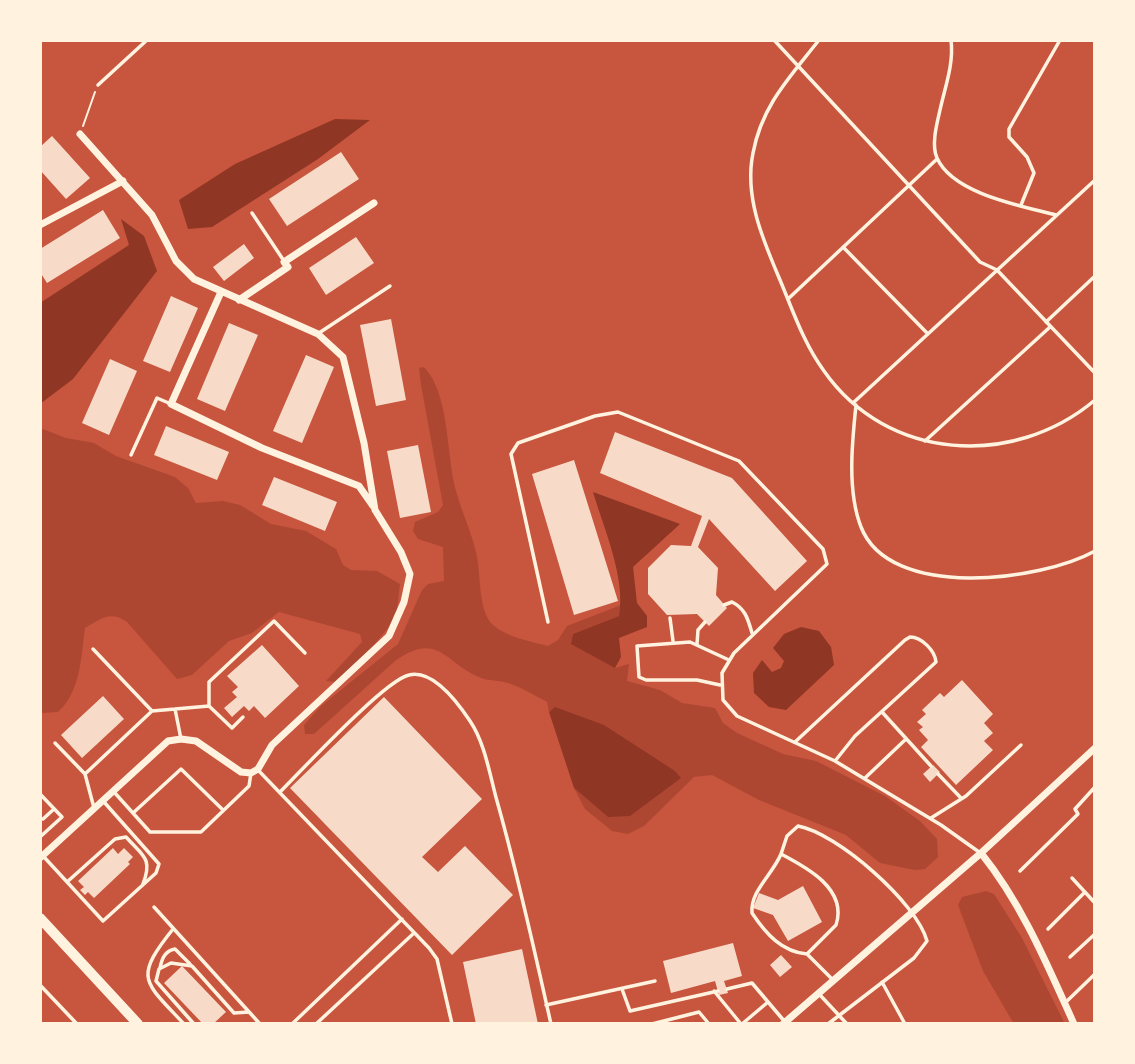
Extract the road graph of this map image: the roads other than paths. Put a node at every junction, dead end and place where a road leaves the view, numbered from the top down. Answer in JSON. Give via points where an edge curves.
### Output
{"nodes":[{"id":1,"x":147,"y":40,"type":"edge"},
{"id":2,"x":774,"y":40,"type":"edge"},
{"id":3,"x":819,"y":40,"type":"edge"},
{"id":4,"x":951,"y":40,"type":"edge"},
{"id":5,"x":1060,"y":40,"type":"edge"},
{"id":6,"x":797,"y":65,"type":"junction"},
{"id":7,"x":98,"y":85,"type":"road end"},
{"id":8,"x":80,"y":134,"type":"road end"},
{"id":9,"x":937,"y":159,"type":"junction"},
{"id":10,"x":1095,"y":180,"type":"edge"},
{"id":11,"x":123,"y":181,"type":"junction"},
{"id":12,"x":909,"y":186,"type":"junction"},
{"id":13,"x":374,"y":203,"type":"dead end"},
{"id":14,"x":1021,"y":205,"type":"junction"},
{"id":15,"x":252,"y":213,"type":"dead end"},
{"id":16,"x":1056,"y":215,"type":"junction"},
{"id":17,"x":40,"y":225,"type":"edge"},
{"id":18,"x":843,"y":247,"type":"junction"},
{"id":19,"x":284,"y":261,"type":"junction"},
{"id":20,"x":996,"y":270,"type":"junction"},
{"id":21,"x":1095,"y":276,"type":"edge"},
{"id":22,"x":390,"y":286,"type":"dead end"},
{"id":23,"x":221,"y":292,"type":"junction"},
{"id":24,"x":788,"y":299,"type":"junction"},
{"id":25,"x":239,"y":300,"type":"junction"},
{"id":26,"x":1046,"y":322,"type":"junction"},
{"id":27,"x":1050,"y":327,"type":"junction"},
{"id":28,"x":318,"y":334,"type":"junction"},
{"id":29,"x":928,"y":334,"type":"junction"},
{"id":30,"x":1095,"y":373,"type":"edge"},
{"id":31,"x":1095,"y":400,"type":"edge"},
{"id":32,"x":171,"y":404,"type":"junction"},
{"id":33,"x":854,"y":404,"type":"junction"},
{"id":34,"x":925,"y":442,"type":"junction"},
{"id":35,"x":131,"y":455,"type":"dead end"},
{"id":36,"x":375,"y":510,"type":"junction"},
{"id":37,"x":1095,"y":551,"type":"edge"},
{"id":38,"x":724,"y":605,"type":"dead end"},
{"id":39,"x":670,"y":618,"type":"dead end"},
{"id":40,"x":548,"y":622,"type":"dead end"},
{"id":41,"x":705,"y":622,"type":"dead end"},
{"id":42,"x":752,"y":633,"type":"junction"},
{"id":43,"x":673,"y":641,"type":"junction"},
{"id":44,"x":697,"y":645,"type":"junction"},
{"id":45,"x":93,"y":649,"type":"dead end"},
{"id":46,"x":305,"y":653,"type":"dead end"},
{"id":47,"x":729,"y":660,"type":"junction"},
{"id":48,"x":720,"y":685,"type":"junction"},
{"id":49,"x":209,"y":706,"type":"junction"},
{"id":50,"x":175,"y":709,"type":"junction"},
{"id":51,"x":152,"y":711,"type":"junction"},
{"id":52,"x":882,"y":712,"type":"junction"},
{"id":53,"x":243,"y":718,"type":"dead end"},
{"id":54,"x":181,"y":739,"type":"junction"},
{"id":55,"x":906,"y":739,"type":"junction"},
{"id":56,"x":55,"y":743,"type":"dead end"},
{"id":57,"x":794,"y":743,"type":"junction"},
{"id":58,"x":1021,"y":745,"type":"dead end"},
{"id":59,"x":1095,"y":748,"type":"edge"},
{"id":60,"x":835,"y":761,"type":"junction"},
{"id":61,"x":931,"y":766,"type":"dead end"},
{"id":62,"x":254,"y":771,"type":"junction"},
{"id":63,"x":85,"y":774,"type":"junction"},
{"id":64,"x":938,"y":774,"type":"dead end"},
{"id":65,"x":865,"y":778,"type":"junction"},
{"id":66,"x":1095,"y":787,"type":"edge"},
{"id":67,"x":113,"y":791,"type":"junction"},
{"id":68,"x":280,"y":792,"type":"junction"},
{"id":69,"x":40,"y":794,"type":"edge"},
{"id":70,"x":45,"y":799,"type":"junction"},
{"id":71,"x":961,"y":799,"type":"junction"},
{"id":72,"x":103,"y":800,"type":"junction"},
{"id":73,"x":40,"y":804,"type":"edge"},
{"id":74,"x":94,"y":808,"type":"junction"},
{"id":75,"x":54,"y":809,"type":"junction"},
{"id":76,"x":223,"y":810,"type":"junction"},
{"id":77,"x":133,"y":813,"type":"junction"},
{"id":78,"x":931,"y":818,"type":"junction"},
{"id":79,"x":43,"y":819,"type":"dead end"},
{"id":80,"x":40,"y":836,"type":"edge"},
{"id":81,"x":981,"y":853,"type":"junction"},
{"id":82,"x":781,"y":854,"type":"junction"},
{"id":83,"x":41,"y":857,"type":"edge"},
{"id":84,"x":1020,"y":871,"type":"dead end"},
{"id":85,"x":1072,"y":878,"type":"dead end"},
{"id":86,"x":67,"y":882,"type":"junction"},
{"id":87,"x":142,"y":886,"type":"junction"},
{"id":88,"x":1085,"y":892,"type":"junction"},
{"id":89,"x":1095,"y":903,"type":"edge"},
{"id":90,"x":154,"y":907,"type":"dead end"},
{"id":91,"x":911,"y":913,"type":"junction"},
{"id":92,"x":40,"y":918,"type":"edge"},
{"id":93,"x":402,"y":919,"type":"junction"},
{"id":94,"x":173,"y":929,"type":"junction"},
{"id":95,"x":1048,"y":929,"type":"dead end"},
{"id":96,"x":415,"y":933,"type":"junction"},
{"id":97,"x":1095,"y":934,"type":"edge"},
{"id":98,"x":807,"y":954,"type":"junction"},
{"id":99,"x":1070,"y":957,"type":"dead end"},
{"id":100,"x":192,"y":966,"type":"junction"},
{"id":101,"x":159,"y":969,"type":"junction"},
{"id":102,"x":1095,"y":974,"type":"edge"},
{"id":103,"x":833,"y":980,"type":"junction"},
{"id":104,"x":655,"y":981,"type":"dead end"},
{"id":105,"x":882,"y":982,"type":"junction"},
{"id":106,"x":40,"y":985,"type":"edge"},
{"id":107,"x":622,"y":989,"type":"junction"},
{"id":108,"x":727,"y":989,"type":"dead end"},
{"id":109,"x":818,"y":993,"type":"junction"},
{"id":110,"x":768,"y":1002,"type":"junction"},
{"id":111,"x":1065,"y":1004,"type":"junction"},
{"id":112,"x":547,"y":1006,"type":"junction"},
{"id":113,"x":249,"y":1012,"type":"junction"},
{"id":114,"x":838,"y":1014,"type":"junction"},
{"id":115,"x":258,"y":1022,"type":"edge"},
{"id":116,"x":784,"y":1023,"type":"edge"},
{"id":117,"x":77,"y":1024,"type":"edge"},
{"id":118,"x":138,"y":1024,"type":"edge"},
{"id":119,"x":184,"y":1024,"type":"edge"},
{"id":120,"x":194,"y":1024,"type":"edge"},
{"id":121,"x":252,"y":1024,"type":"edge"},
{"id":122,"x":292,"y":1024,"type":"edge"},
{"id":123,"x":316,"y":1024,"type":"edge"},
{"id":124,"x":452,"y":1024,"type":"edge"},
{"id":125,"x":551,"y":1024,"type":"edge"},
{"id":126,"x":652,"y":1024,"type":"edge"},
{"id":127,"x":709,"y":1024,"type":"edge"},
{"id":128,"x":742,"y":1024,"type":"edge"},
{"id":129,"x":828,"y":1024,"type":"edge"},
{"id":130,"x":847,"y":1024,"type":"edge"},
{"id":131,"x":905,"y":1024,"type":"edge"},
{"id":132,"x":1074,"y":1024,"type":"edge"}],
"edges":[{"from":1,"to":7,"type":"lane"},
{"from":2,"to":6,"type":"lane"},
{"from":3,"to":6,"type":"lane"},
{"from":4,"to":9,"type":"lane","via":[[951,63],[936,134]]},
{"from":5,"to":14,"type":"lane","via":[[1009,129],[1009,137],[1034,173]]},
{"from":6,"to":12,"type":"lane"},
{"from":6,"to":24,"type":"lane","via":[[762,117],[750,172],[756,216]]},
{"from":8,"to":11,"type":"street"},
{"from":9,"to":12,"type":"lane"},
{"from":9,"to":14,"type":"lane","via":[[968,187]]},
{"from":10,"to":16,"type":"lane"},
{"from":11,"to":17,"type":"street"},
{"from":11,"to":23,"type":"street","via":[[160,226],[181,267]]},
{"from":12,"to":18,"type":"lane"},
{"from":12,"to":20,"type":"lane","via":[[980,262]]},
{"from":13,"to":19,"type":"street"},
{"from":14,"to":16,"type":"lane"},
{"from":15,"to":19,"type":"lane"},
{"from":16,"to":20,"type":"lane"},
{"from":18,"to":24,"type":"lane"},
{"from":18,"to":29,"type":"lane"},
{"from":19,"to":25,"type":"street","via":[[288,267]]},
{"from":20,"to":26,"type":"lane"},
{"from":20,"to":29,"type":"lane"},
{"from":21,"to":26,"type":"lane"},
{"from":22,"to":28,"type":"lane"},
{"from":23,"to":25,"type":"street"},
{"from":23,"to":32,"type":"street"},
{"from":24,"to":33,"type":"lane","via":[[823,370]]},
{"from":25,"to":28,"type":"street"},
{"from":26,"to":27,"type":"lane"},
{"from":27,"to":30,"type":"lane"},
{"from":27,"to":34,"type":"lane"},
{"from":28,"to":36,"type":"street","via":[[346,362]]},
{"from":29,"to":33,"type":"lane"},
{"from":31,"to":34,"type":"lane","via":[[1060,426],[1000,445]]},
{"from":32,"to":35,"type":"lane","via":[[157,398]]},
{"from":32,"to":36,"type":"street","via":[[359,486]]},
{"from":33,"to":34,"type":"lane","via":[[885,426]]},
{"from":33,"to":37,"type":"lane","via":[[856,508],[865,534],[898,566],[945,575],[1004,577],[1054,569]]},
{"from":36,"to":62,"type":"street","via":[[410,574],[395,625],[389,636],[272,745]]},
{"from":38,"to":42,"type":"lane","via":[[732,602],[745,612]]},
{"from":39,"to":43,"type":"lane"},
{"from":40,"to":42,"type":"lane","via":[[511,454],[525,439],[618,412],[739,461],[823,549],[827,564]]},
{"from":41,"to":44,"type":"lane","via":[[698,630]]},
{"from":42,"to":47,"type":"lane"},
{"from":43,"to":44,"type":"lane"},
{"from":43,"to":48,"type":"lane","via":[[637,646],[639,677]]},
{"from":44,"to":47,"type":"lane"},
{"from":45,"to":51,"type":"lane"},
{"from":46,"to":49,"type":"lane","via":[[274,621],[209,682]]},
{"from":47,"to":48,"type":"lane"},
{"from":48,"to":57,"type":"lane","via":[[723,699],[737,716]]},
{"from":49,"to":50,"type":"lane"},
{"from":49,"to":53,"type":"lane","via":[[232,728]]},
{"from":50,"to":51,"type":"lane"},
{"from":50,"to":54,"type":"lane"},
{"from":51,"to":63,"type":"lane"},
{"from":52,"to":55,"type":"lane"},
{"from":52,"to":57,"type":"lane","via":[[936,662],[915,637],[905,640]]},
{"from":52,"to":60,"type":"lane"},
{"from":54,"to":62,"type":"street","via":[[196,741],[235,769]]},
{"from":54,"to":67,"type":"street","via":[[164,744]]},
{"from":55,"to":61,"type":"lane"},
{"from":55,"to":65,"type":"lane"},
{"from":56,"to":63,"type":"lane"},
{"from":57,"to":60,"type":"lane"},
{"from":58,"to":71,"type":"lane"},
{"from":59,"to":81,"type":"street"},
{"from":60,"to":65,"type":"lane"},
{"from":62,"to":68,"type":"lane"},
{"from":62,"to":76,"type":"lane","via":[[249,786]]},
{"from":63,"to":74,"type":"lane"},
{"from":64,"to":71,"type":"lane"},
{"from":65,"to":78,"type":"lane"},
{"from":66,"to":84,"type":"lane","via":[[1075,808],[1078,814]]},
{"from":67,"to":72,"type":"street"},
{"from":67,"to":77,"type":"lane"},
{"from":68,"to":93,"type":"lane"},
{"from":68,"to":112,"type":"lane","via":[[368,705],[406,675],[436,681],[471,722],[486,760],[523,893]]},
{"from":69,"to":70,"type":"lane"},
{"from":70,"to":73,"type":"lane"},
{"from":70,"to":75,"type":"lane"},
{"from":71,"to":78,"type":"lane"},
{"from":72,"to":74,"type":"street"},
{"from":72,"to":87,"type":"lane","via":[[159,864]]},
{"from":74,"to":83,"type":"street"},
{"from":75,"to":79,"type":"lane"},
{"from":75,"to":80,"type":"lane","via":[[62,817]]},
{"from":76,"to":77,"type":"lane","via":[[201,831],[150,832]]},
{"from":76,"to":77,"type":"lane","via":[[181,769]]},
{"from":78,"to":81,"type":"lane"},
{"from":81,"to":91,"type":"street"},
{"from":81,"to":111,"type":"street","via":[[1016,902]]},
{"from":82,"to":91,"type":"lane","via":[[791,829],[798,825],[810,828],[862,861]]},
{"from":82,"to":98,"type":"lane","via":[[757,891],[752,914],[779,944]]},
{"from":82,"to":98,"type":"lane","via":[[818,873],[837,908],[836,925]]},
{"from":83,"to":86,"type":"lane"},
{"from":85,"to":88,"type":"lane"},
{"from":86,"to":87,"type":"lane","via":[[103,921]]},
{"from":86,"to":87,"type":"lane","via":[[115,839],[126,837],[148,861]]},
{"from":88,"to":89,"type":"lane"},
{"from":88,"to":95,"type":"lane"},
{"from":90,"to":94,"type":"lane"},
{"from":91,"to":103,"type":"street"},
{"from":91,"to":105,"type":"lane","via":[[925,932],[924,949]]},
{"from":92,"to":118,"type":"main road"},
{"from":93,"to":96,"type":"lane"},
{"from":93,"to":122,"type":"lane"},
{"from":94,"to":113,"type":"lane"},
{"from":94,"to":119,"type":"lane","via":[[149,961],[147,975],[150,988]]},
{"from":96,"to":123,"type":"lane"},
{"from":96,"to":124,"type":"lane","via":[[436,959]]},
{"from":97,"to":99,"type":"lane"},
{"from":98,"to":103,"type":"lane"},
{"from":100,"to":101,"type":"lane","via":[[171,963]]},
{"from":100,"to":101,"type":"lane","via":[[175,949],[162,958]]},
{"from":100,"to":113,"type":"lane","via":[[234,1013]]},
{"from":101,"to":120,"type":"lane","via":[[156,981]]},
{"from":102,"to":111,"type":"lane"},
{"from":103,"to":109,"type":"street"},
{"from":104,"to":107,"type":"lane"},
{"from":105,"to":114,"type":"lane","via":[[855,1006]]},
{"from":105,"to":131,"type":"lane"},
{"from":106,"to":117,"type":"lane"},
{"from":107,"to":112,"type":"lane"},
{"from":107,"to":128,"type":"lane","via":[[630,1011],[716,991]]},
{"from":108,"to":110,"type":"lane","via":[[752,983]]},
{"from":109,"to":114,"type":"lane"},
{"from":109,"to":116,"type":"street"},
{"from":110,"to":116,"type":"lane"},
{"from":110,"to":128,"type":"lane"},
{"from":111,"to":132,"type":"street"},
{"from":112,"to":125,"type":"lane"},
{"from":113,"to":115,"type":"lane"},
{"from":114,"to":129,"type":"lane"},
{"from":114,"to":130,"type":"lane"},
{"from":115,"to":121,"type":"lane"},
{"from":126,"to":127,"type":"lane","via":[[699,1012]]}]}
